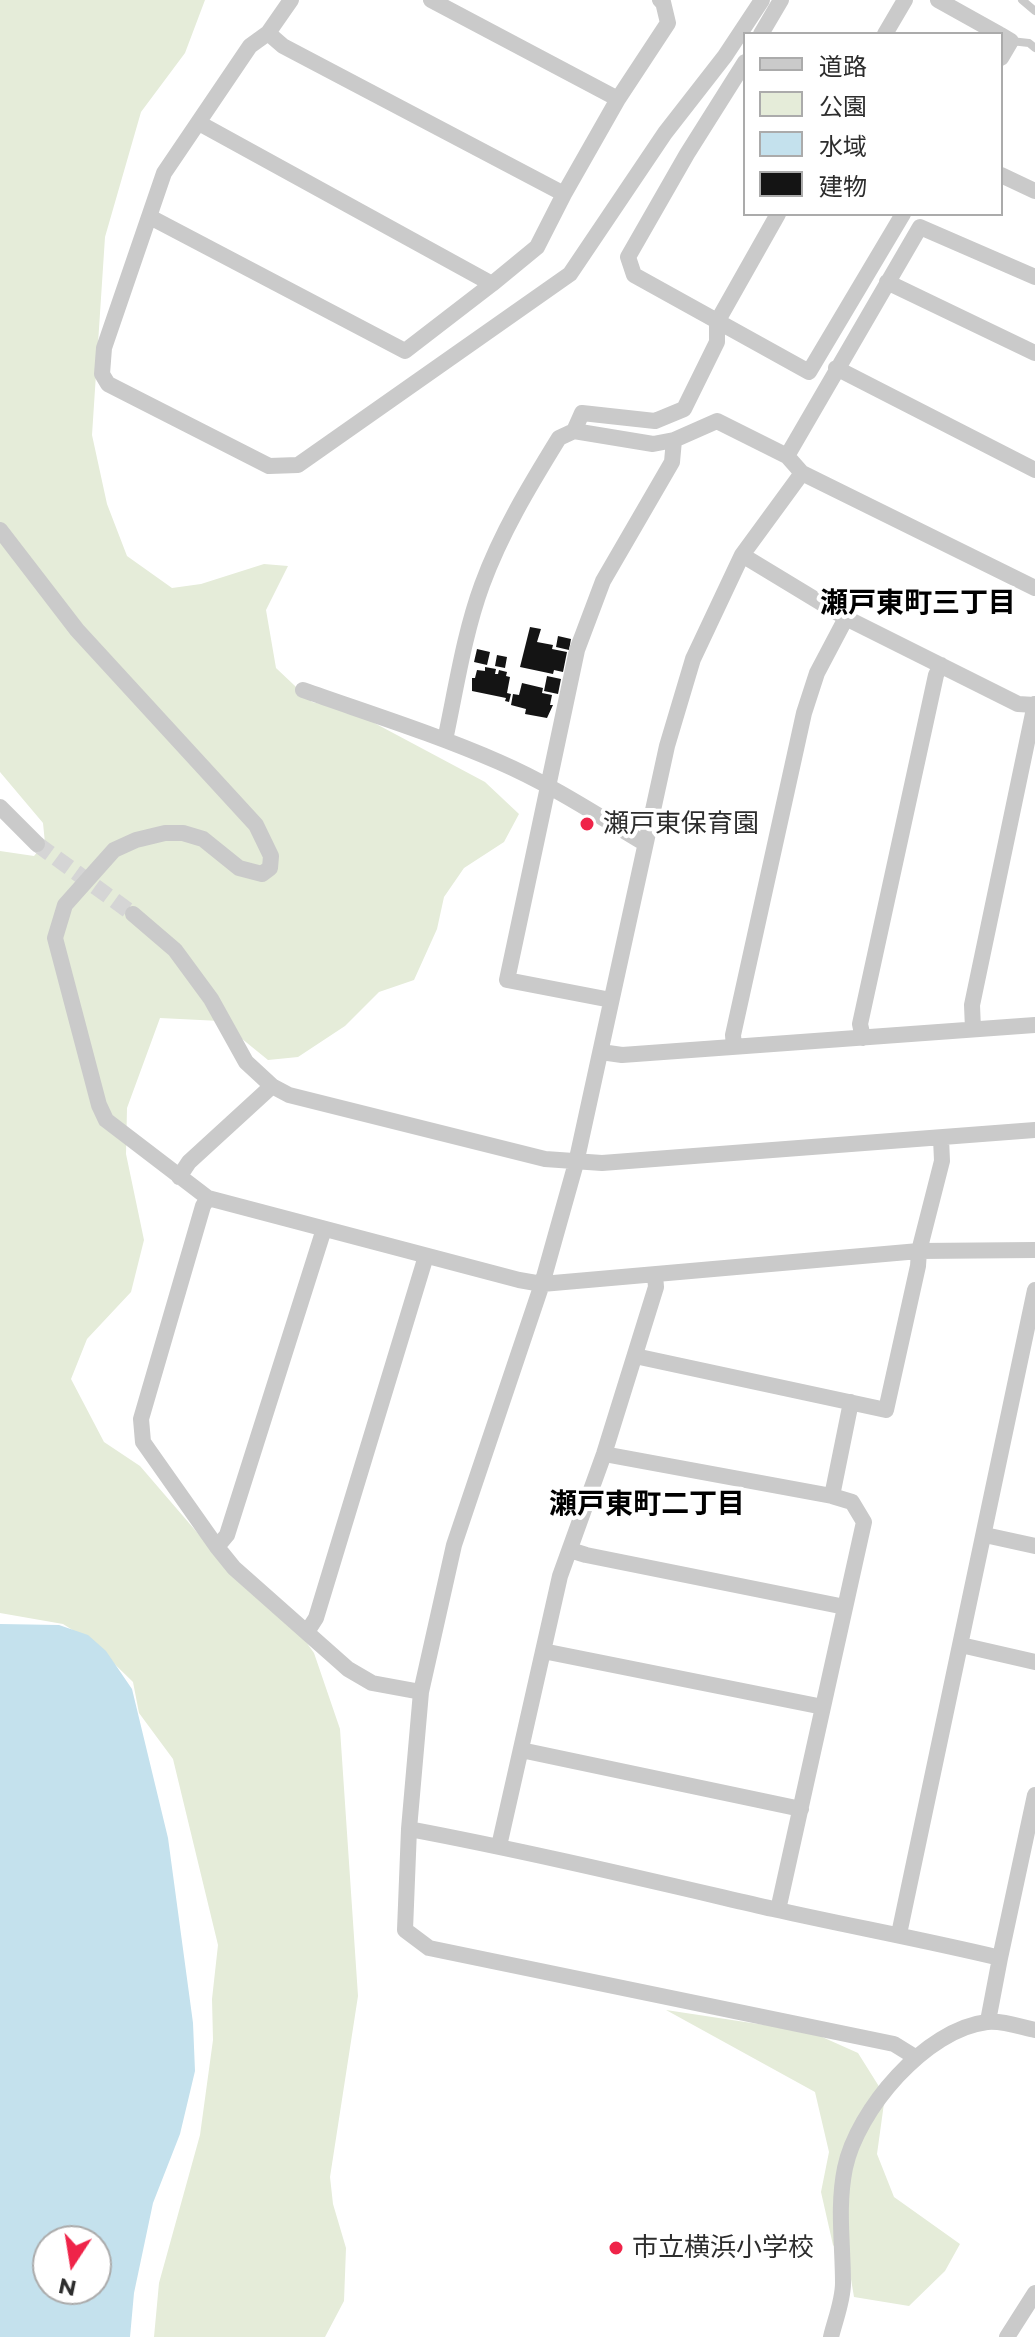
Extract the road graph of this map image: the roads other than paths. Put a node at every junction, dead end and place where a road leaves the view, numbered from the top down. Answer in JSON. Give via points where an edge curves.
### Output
{"nodes":[{"id":1,"x":291,"y":0,"type":"edge"},
{"id":2,"x":431,"y":0,"type":"edge"},
{"id":3,"x":660,"y":0,"type":"edge"},
{"id":4,"x":762,"y":0,"type":"edge"},
{"id":5,"x":781,"y":0,"type":"edge"},
{"id":6,"x":905,"y":0,"type":"edge"},
{"id":7,"x":938,"y":0,"type":"edge"},
{"id":8,"x":1022,"y":0,"type":"edge"},
{"id":9,"x":1035,"y":11,"type":"edge"},
{"id":10,"x":762,"y":32,"type":"edge"},
{"id":11,"x":886,"y":32,"type":"edge"},
{"id":12,"x":995,"y":32,"type":"edge"},
{"id":13,"x":268,"y":33,"type":"junction"},
{"id":14,"x":1004,"y":37,"type":"edge"},
{"id":15,"x":1035,"y":48,"type":"edge"},
{"id":16,"x":743,"y":68,"type":"edge"},
{"id":17,"x":618,"y":99,"type":"junction"},
{"id":18,"x":199,"y":123,"type":"junction"},
{"id":19,"x":1003,"y":176,"type":"edge"},
{"id":20,"x":1035,"y":191,"type":"edge"},
{"id":21,"x":564,"y":194,"type":"junction"},
{"id":22,"x":777,"y":216,"type":"edge"},
{"id":23,"x":902,"y":216,"type":"edge"},
{"id":24,"x":150,"y":217,"type":"junction"},
{"id":25,"x":1035,"y":277,"type":"edge"},
{"id":26,"x":887,"y":282,"type":"junction"},
{"id":27,"x":492,"y":284,"type":"junction"},
{"id":28,"x":717,"y":322,"type":"junction"},
{"id":29,"x":1035,"y":353,"type":"edge"},
{"id":30,"x":836,"y":368,"type":"junction"},
{"id":31,"x":574,"y":431,"type":"junction"},
{"id":32,"x":674,"y":440,"type":"junction"},
{"id":33,"x":787,"y":456,"type":"junction"},
{"id":34,"x":1035,"y":470,"type":"edge"},
{"id":35,"x":802,"y":473,"type":"junction"},
{"id":36,"x":0,"y":530,"type":"edge"},
{"id":37,"x":742,"y":555,"type":"junction"},
{"id":38,"x":1035,"y":588,"type":"edge"},
{"id":39,"x":846,"y":618,"type":"junction"},
{"id":40,"x":941,"y":665,"type":"junction"},
{"id":41,"x":303,"y":690,"type":"dead end"},
{"id":42,"x":1035,"y":705,"type":"edge"},
{"id":43,"x":445,"y":740,"type":"junction"},
{"id":44,"x":548,"y":786,"type":"junction"},
{"id":45,"x":0,"y":807,"type":"edge"},
{"id":46,"x":644,"y":843,"type":"junction"},
{"id":47,"x":37,"y":844,"type":"tunnel mouth"},
{"id":48,"x":133,"y":914,"type":"tunnel mouth"},
{"id":49,"x":611,"y":1000,"type":"junction"},
{"id":50,"x":1035,"y":1025,"type":"edge"},
{"id":51,"x":973,"y":1029,"type":"junction"},
{"id":52,"x":863,"y":1038,"type":"junction"},
{"id":53,"x":734,"y":1047,"type":"junction"},
{"id":54,"x":601,"y":1052,"type":"junction"},
{"id":55,"x":272,"y":1086,"type":"junction"},
{"id":56,"x":1035,"y":1130,"type":"edge"},
{"id":57,"x":941,"y":1138,"type":"junction"},
{"id":58,"x":576,"y":1163,"type":"junction"},
{"id":59,"x":179,"y":1177,"type":"junction"},
{"id":60,"x":208,"y":1198,"type":"junction"},
{"id":61,"x":324,"y":1229,"type":"junction"},
{"id":62,"x":1035,"y":1250,"type":"edge"},
{"id":63,"x":919,"y":1251,"type":"junction"},
{"id":64,"x":426,"y":1256,"type":"junction"},
{"id":65,"x":655,"y":1275,"type":"junction"},
{"id":66,"x":542,"y":1284,"type":"junction"},
{"id":67,"x":1035,"y":1290,"type":"edge"},
{"id":68,"x":635,"y":1356,"type":"junction"},
{"id":69,"x":851,"y":1402,"type":"junction"},
{"id":70,"x":604,"y":1454,"type":"junction"},
{"id":71,"x":832,"y":1496,"type":"junction"},
{"id":72,"x":985,"y":1535,"type":"junction"},
{"id":73,"x":1035,"y":1546,"type":"edge"},
{"id":74,"x":217,"y":1547,"type":"junction"},
{"id":75,"x":570,"y":1550,"type":"junction"},
{"id":76,"x":845,"y":1607,"type":"junction"},
{"id":77,"x":307,"y":1632,"type":"junction"},
{"id":78,"x":961,"y":1645,"type":"junction"},
{"id":79,"x":543,"y":1651,"type":"junction"},
{"id":80,"x":1035,"y":1662,"type":"edge"},
{"id":81,"x":421,"y":1692,"type":"junction"},
{"id":82,"x":823,"y":1707,"type":"junction"},
{"id":83,"x":521,"y":1750,"type":"junction"},
{"id":84,"x":1035,"y":1795,"type":"edge"},
{"id":85,"x":801,"y":1809,"type":"junction"},
{"id":86,"x":409,"y":1829,"type":"junction"},
{"id":87,"x":499,"y":1846,"type":"junction"},
{"id":88,"x":778,"y":1910,"type":"junction"},
{"id":89,"x":899,"y":1934,"type":"junction"},
{"id":90,"x":1000,"y":1958,"type":"junction"},
{"id":91,"x":988,"y":2021,"type":"junction"},
{"id":92,"x":1035,"y":2030,"type":"edge"},
{"id":93,"x":915,"y":2057,"type":"junction"},
{"id":94,"x":1035,"y":2293,"type":"edge"},
{"id":95,"x":831,"y":2337,"type":"edge"},
{"id":96,"x":1007,"y":2337,"type":"edge"}],
"edges":[{"from":1,"to":13,"type":"street"},
{"from":2,"to":17,"type":"street"},
{"from":3,"to":17,"type":"street","via":[[668,23]]},
{"from":4,"to":24,"type":"street","via":[[570,274],[298,465],[269,466],[108,384],[102,374],[104,348]]},
{"from":5,"to":10,"type":"street"},
{"from":6,"to":11,"type":"street"},
{"from":7,"to":12,"type":"street"},
{"from":8,"to":9,"type":"lane"},
{"from":13,"to":18,"type":"street","via":[[250,46]]},
{"from":13,"to":21,"type":"street","via":[[283,46]]},
{"from":14,"to":15,"type":"lane"},
{"from":16,"to":28,"type":"street","via":[[628,257],[634,275]]},
{"from":17,"to":21,"type":"street"},
{"from":18,"to":24,"type":"street","via":[[164,173]]},
{"from":18,"to":27,"type":"street"},
{"from":19,"to":20,"type":"street"},
{"from":21,"to":27,"type":"street","via":[[537,247]]},
{"from":22,"to":28,"type":"street"},
{"from":23,"to":28,"type":"street","via":[[809,372]]},
{"from":24,"to":27,"type":"street","via":[[405,351]]},
{"from":25,"to":26,"type":"street","via":[[920,227]]},
{"from":26,"to":29,"type":"street"},
{"from":26,"to":30,"type":"street"},
{"from":28,"to":31,"type":"street","via":[[717,342],[684,409],[655,421],[582,413]]},
{"from":30,"to":33,"type":"street"},
{"from":30,"to":34,"type":"street"},
{"from":31,"to":32,"type":"street","via":[[653,444]]},
{"from":31,"to":43,"type":"street","via":[[559,438],[551,450],[483,584]]},
{"from":32,"to":33,"type":"street","via":[[717,421]]},
{"from":32,"to":44,"type":"street","via":[[672,462],[603,581],[577,650]]},
{"from":33,"to":35,"type":"street"},
{"from":35,"to":37,"type":"street"},
{"from":35,"to":38,"type":"street"},
{"from":36,"to":59,"type":"street","via":[[77,630],[256,825],[271,856],[270,868],[253,873],[203,839],[183,833],[136,840],[114,850],[65,905],[55,938],[106,1120]]},
{"from":37,"to":39,"type":"street"},
{"from":37,"to":46,"type":"street","via":[[693,659]]},
{"from":39,"to":40,"type":"street"},
{"from":39,"to":53,"type":"street","via":[[817,673],[804,713]]},
{"from":40,"to":42,"type":"street","via":[[1018,704]]},
{"from":40,"to":52,"type":"street","via":[[860,1024]]},
{"from":41,"to":43,"type":"street"},
{"from":42,"to":51,"type":"street","via":[[972,1005]]},
{"from":43,"to":44,"type":"street"},
{"from":44,"to":46,"type":"street"},
{"from":44,"to":49,"type":"street","via":[[507,980]]},
{"from":45,"to":47,"type":"street"},
{"from":46,"to":49,"type":"street"},
{"from":48,"to":55,"type":"street","via":[[175,950],[211,999],[246,1062]]},
{"from":49,"to":54,"type":"street"},
{"from":50,"to":51,"type":"street"},
{"from":51,"to":52,"type":"street"},
{"from":52,"to":53,"type":"street"},
{"from":53,"to":54,"type":"street"},
{"from":54,"to":58,"type":"street"},
{"from":55,"to":58,"type":"street","via":[[289,1095]]},
{"from":55,"to":59,"type":"street"},
{"from":56,"to":57,"type":"street"},
{"from":57,"to":58,"type":"street"},
{"from":57,"to":63,"type":"street","via":[[942,1161]]},
{"from":58,"to":66,"type":"street"},
{"from":59,"to":60,"type":"street"},
{"from":60,"to":61,"type":"street"},
{"from":60,"to":74,"type":"street","via":[[141,1419],[143,1442]]},
{"from":61,"to":64,"type":"street"},
{"from":61,"to":74,"type":"street","via":[[227,1535]]},
{"from":62,"to":63,"type":"street"},
{"from":63,"to":65,"type":"street"},
{"from":63,"to":69,"type":"street","via":[[886,1410]]},
{"from":64,"to":66,"type":"street"},
{"from":64,"to":77,"type":"street","via":[[316,1618]]},
{"from":65,"to":66,"type":"street"},
{"from":65,"to":68,"type":"street"},
{"from":66,"to":81,"type":"street","via":[[454,1545]]},
{"from":67,"to":72,"type":"street"},
{"from":68,"to":69,"type":"street"},
{"from":68,"to":70,"type":"street"},
{"from":69,"to":71,"type":"street"},
{"from":70,"to":71,"type":"street"},
{"from":70,"to":75,"type":"street"},
{"from":71,"to":76,"type":"street","via":[[852,1502],[864,1522]]},
{"from":72,"to":73,"type":"street"},
{"from":72,"to":78,"type":"street"},
{"from":74,"to":77,"type":"street"},
{"from":75,"to":76,"type":"street"},
{"from":75,"to":79,"type":"street"},
{"from":76,"to":82,"type":"street"},
{"from":77,"to":81,"type":"street","via":[[372,1683]]},
{"from":78,"to":80,"type":"street"},
{"from":78,"to":89,"type":"street"},
{"from":79,"to":82,"type":"street"},
{"from":79,"to":83,"type":"street"},
{"from":81,"to":86,"type":"street"},
{"from":82,"to":85,"type":"street"},
{"from":83,"to":85,"type":"street"},
{"from":83,"to":87,"type":"street"},
{"from":84,"to":90,"type":"street"},
{"from":85,"to":88,"type":"street"},
{"from":86,"to":87,"type":"street"},
{"from":86,"to":93,"type":"street","via":[[405,1930],[429,1948],[894,2044]]},
{"from":87,"to":88,"type":"street"},
{"from":88,"to":89,"type":"street"},
{"from":89,"to":90,"type":"street"},
{"from":90,"to":91,"type":"street"},
{"from":91,"to":92,"type":"street"},
{"from":91,"to":93,"type":"street","via":[[944,2036]]},
{"from":93,"to":95,"type":"street","via":[[865,2117],[846,2166],[839,2217],[843,2287]]},
{"from":94,"to":96,"type":"street"}]}
